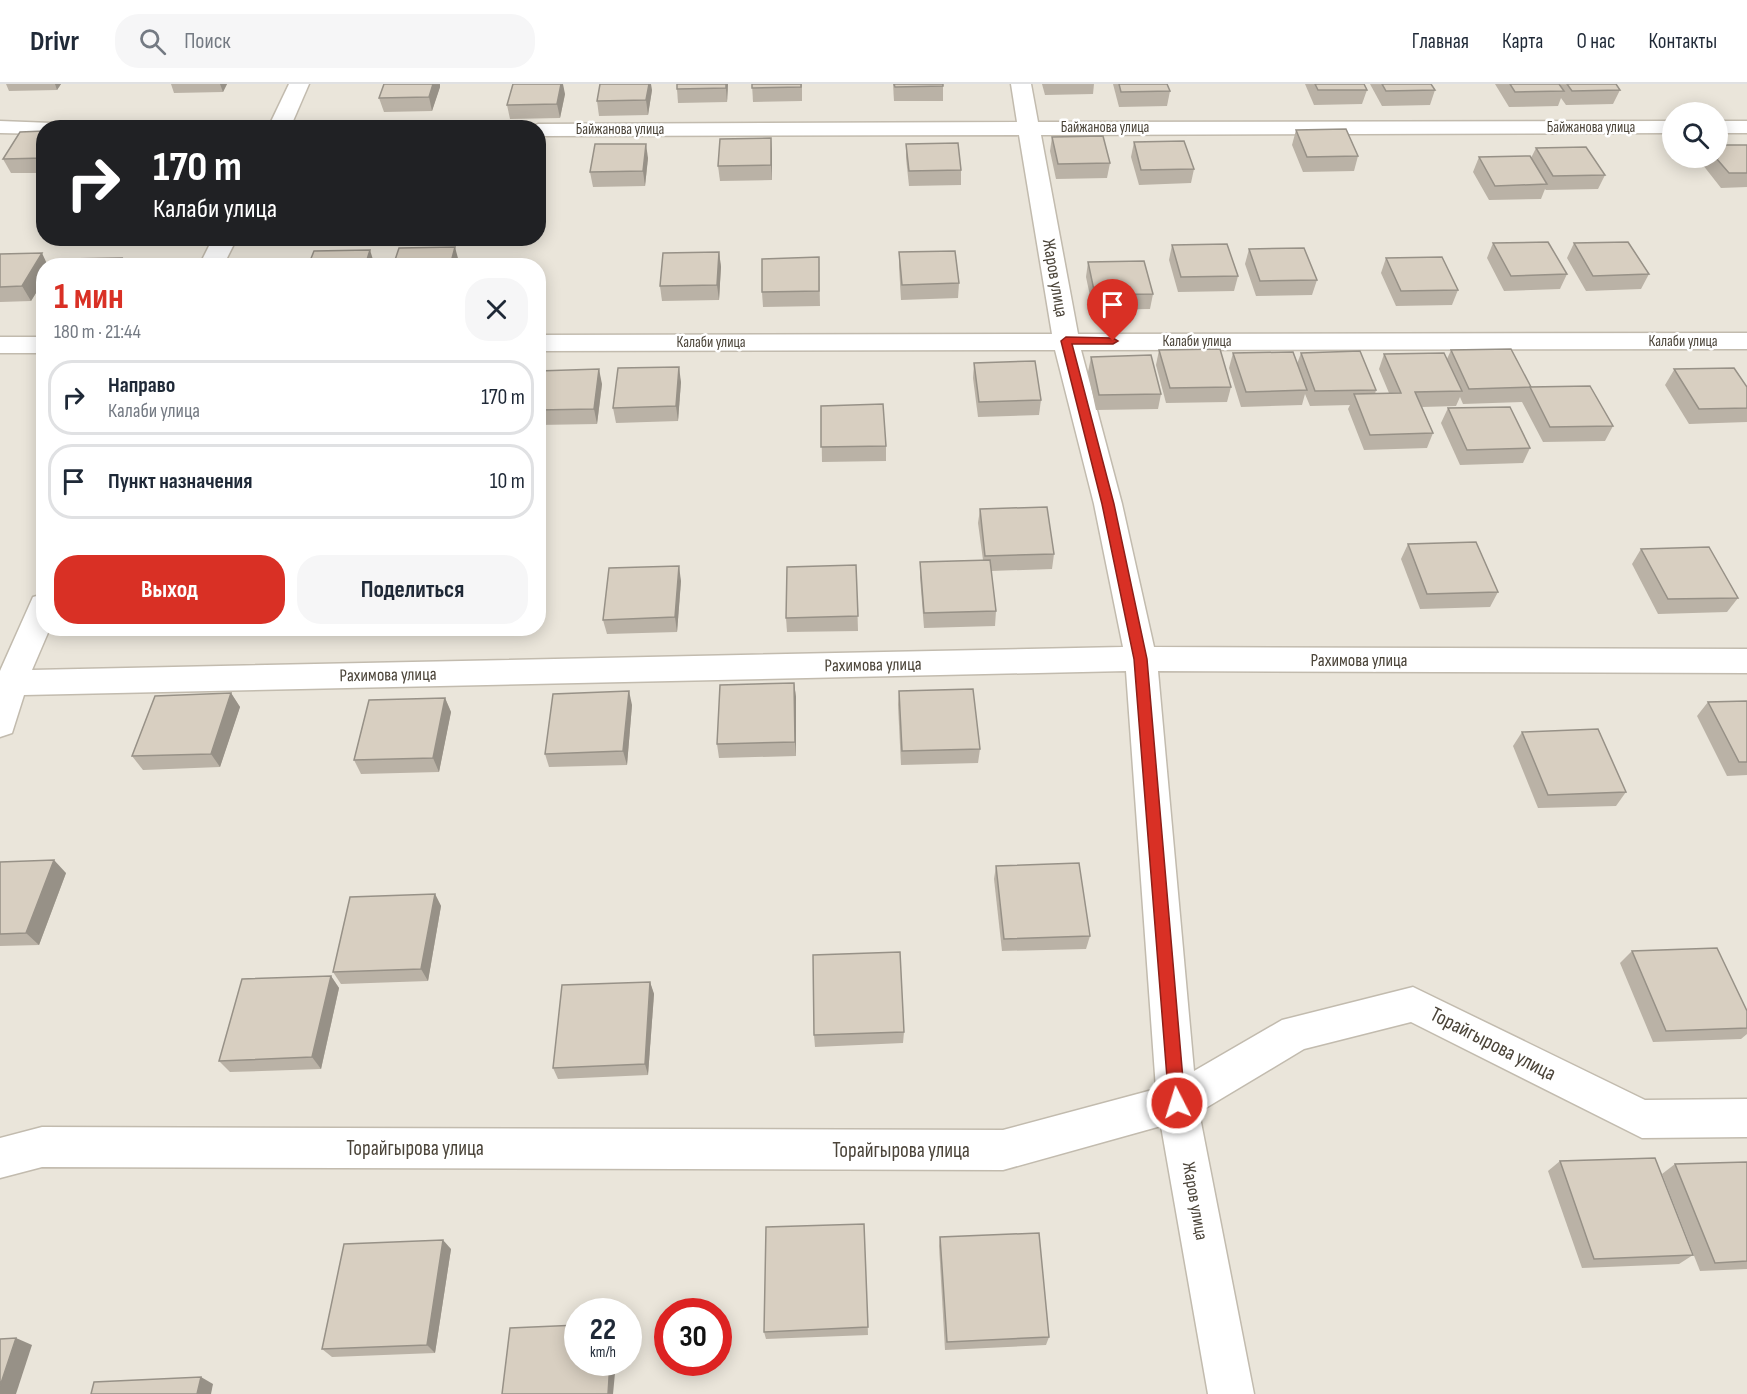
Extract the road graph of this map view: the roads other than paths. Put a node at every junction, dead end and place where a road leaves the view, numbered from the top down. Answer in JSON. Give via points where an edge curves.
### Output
{"nodes":[{"id":1,"x":299,"y":84,"type":"edge"},
{"id":2,"x":1021,"y":84,"type":"edge"},
{"id":3,"x":283,"y":120,"type":"edge"},
{"id":4,"x":0,"y":127,"type":"edge"},
{"id":5,"x":1028,"y":127,"type":"junction"},
{"id":6,"x":1662,"y":127,"type":"edge"},
{"id":7,"x":1728,"y":127,"type":"edge"},
{"id":8,"x":1747,"y":127,"type":"edge"},
{"id":9,"x":36,"y":128,"type":"edge"},
{"id":10,"x":546,"y":130,"type":"edge"},
{"id":11,"x":1066,"y":341,"type":"junction"},
{"id":12,"x":1747,"y":342,"type":"edge"},
{"id":13,"x":546,"y":343,"type":"edge"},
{"id":14,"x":0,"y":345,"type":"edge"},
{"id":15,"x":36,"y":345,"type":"edge"},
{"id":16,"x":36,"y":621,"type":"edge"},
{"id":17,"x":1141,"y":659,"type":"junction"},
{"id":18,"x":1747,"y":661,"type":"edge"},
{"id":19,"x":6,"y":683,"type":"edge"},
{"id":20,"x":0,"y":724,"type":"edge"},
{"id":21,"x":1177,"y":1103,"type":"junction"},
{"id":22,"x":1747,"y":1118,"type":"edge"},
{"id":23,"x":0,"y":1158,"type":"edge"},
{"id":24,"x":1231,"y":1394,"type":"edge"}],
"edges":[{"from":1,"to":3,"type":"street"},
{"from":2,"to":5,"type":"street","name":"Жаров улица"},
{"from":4,"to":9,"type":"street"},
{"from":5,"to":6,"type":"street","name":"Байжанова улица"},
{"from":5,"to":10,"type":"street","name":"Байжанова улица"},
{"from":5,"to":11,"type":"street","name":"Жаров улица"},
{"from":7,"to":8,"type":"street"},
{"from":11,"to":12,"type":"street","name":"Калаби улица"},
{"from":11,"to":13,"type":"street","name":"Калаби улица"},
{"from":11,"to":17,"type":"street","name":"Жаров улица","via":[[1108,504]]},
{"from":14,"to":15,"type":"street"},
{"from":16,"to":19,"type":"street"},
{"from":17,"to":18,"type":"street","name":"Рахимова улица"},
{"from":17,"to":19,"type":"street","name":"Рахимова улица"},
{"from":17,"to":21,"type":"street","name":"Жаров улица"},
{"from":19,"to":20,"type":"street"},
{"from":21,"to":22,"type":"street","name":"Торайгырова улица","via":[[1296,1033],[1413,1004],[1642,1119]]},
{"from":21,"to":23,"type":"street","name":"Торайгырова улица","via":[[1003,1150],[42,1147]]},
{"from":21,"to":24,"type":"street","name":"Жаров улица"}]}
